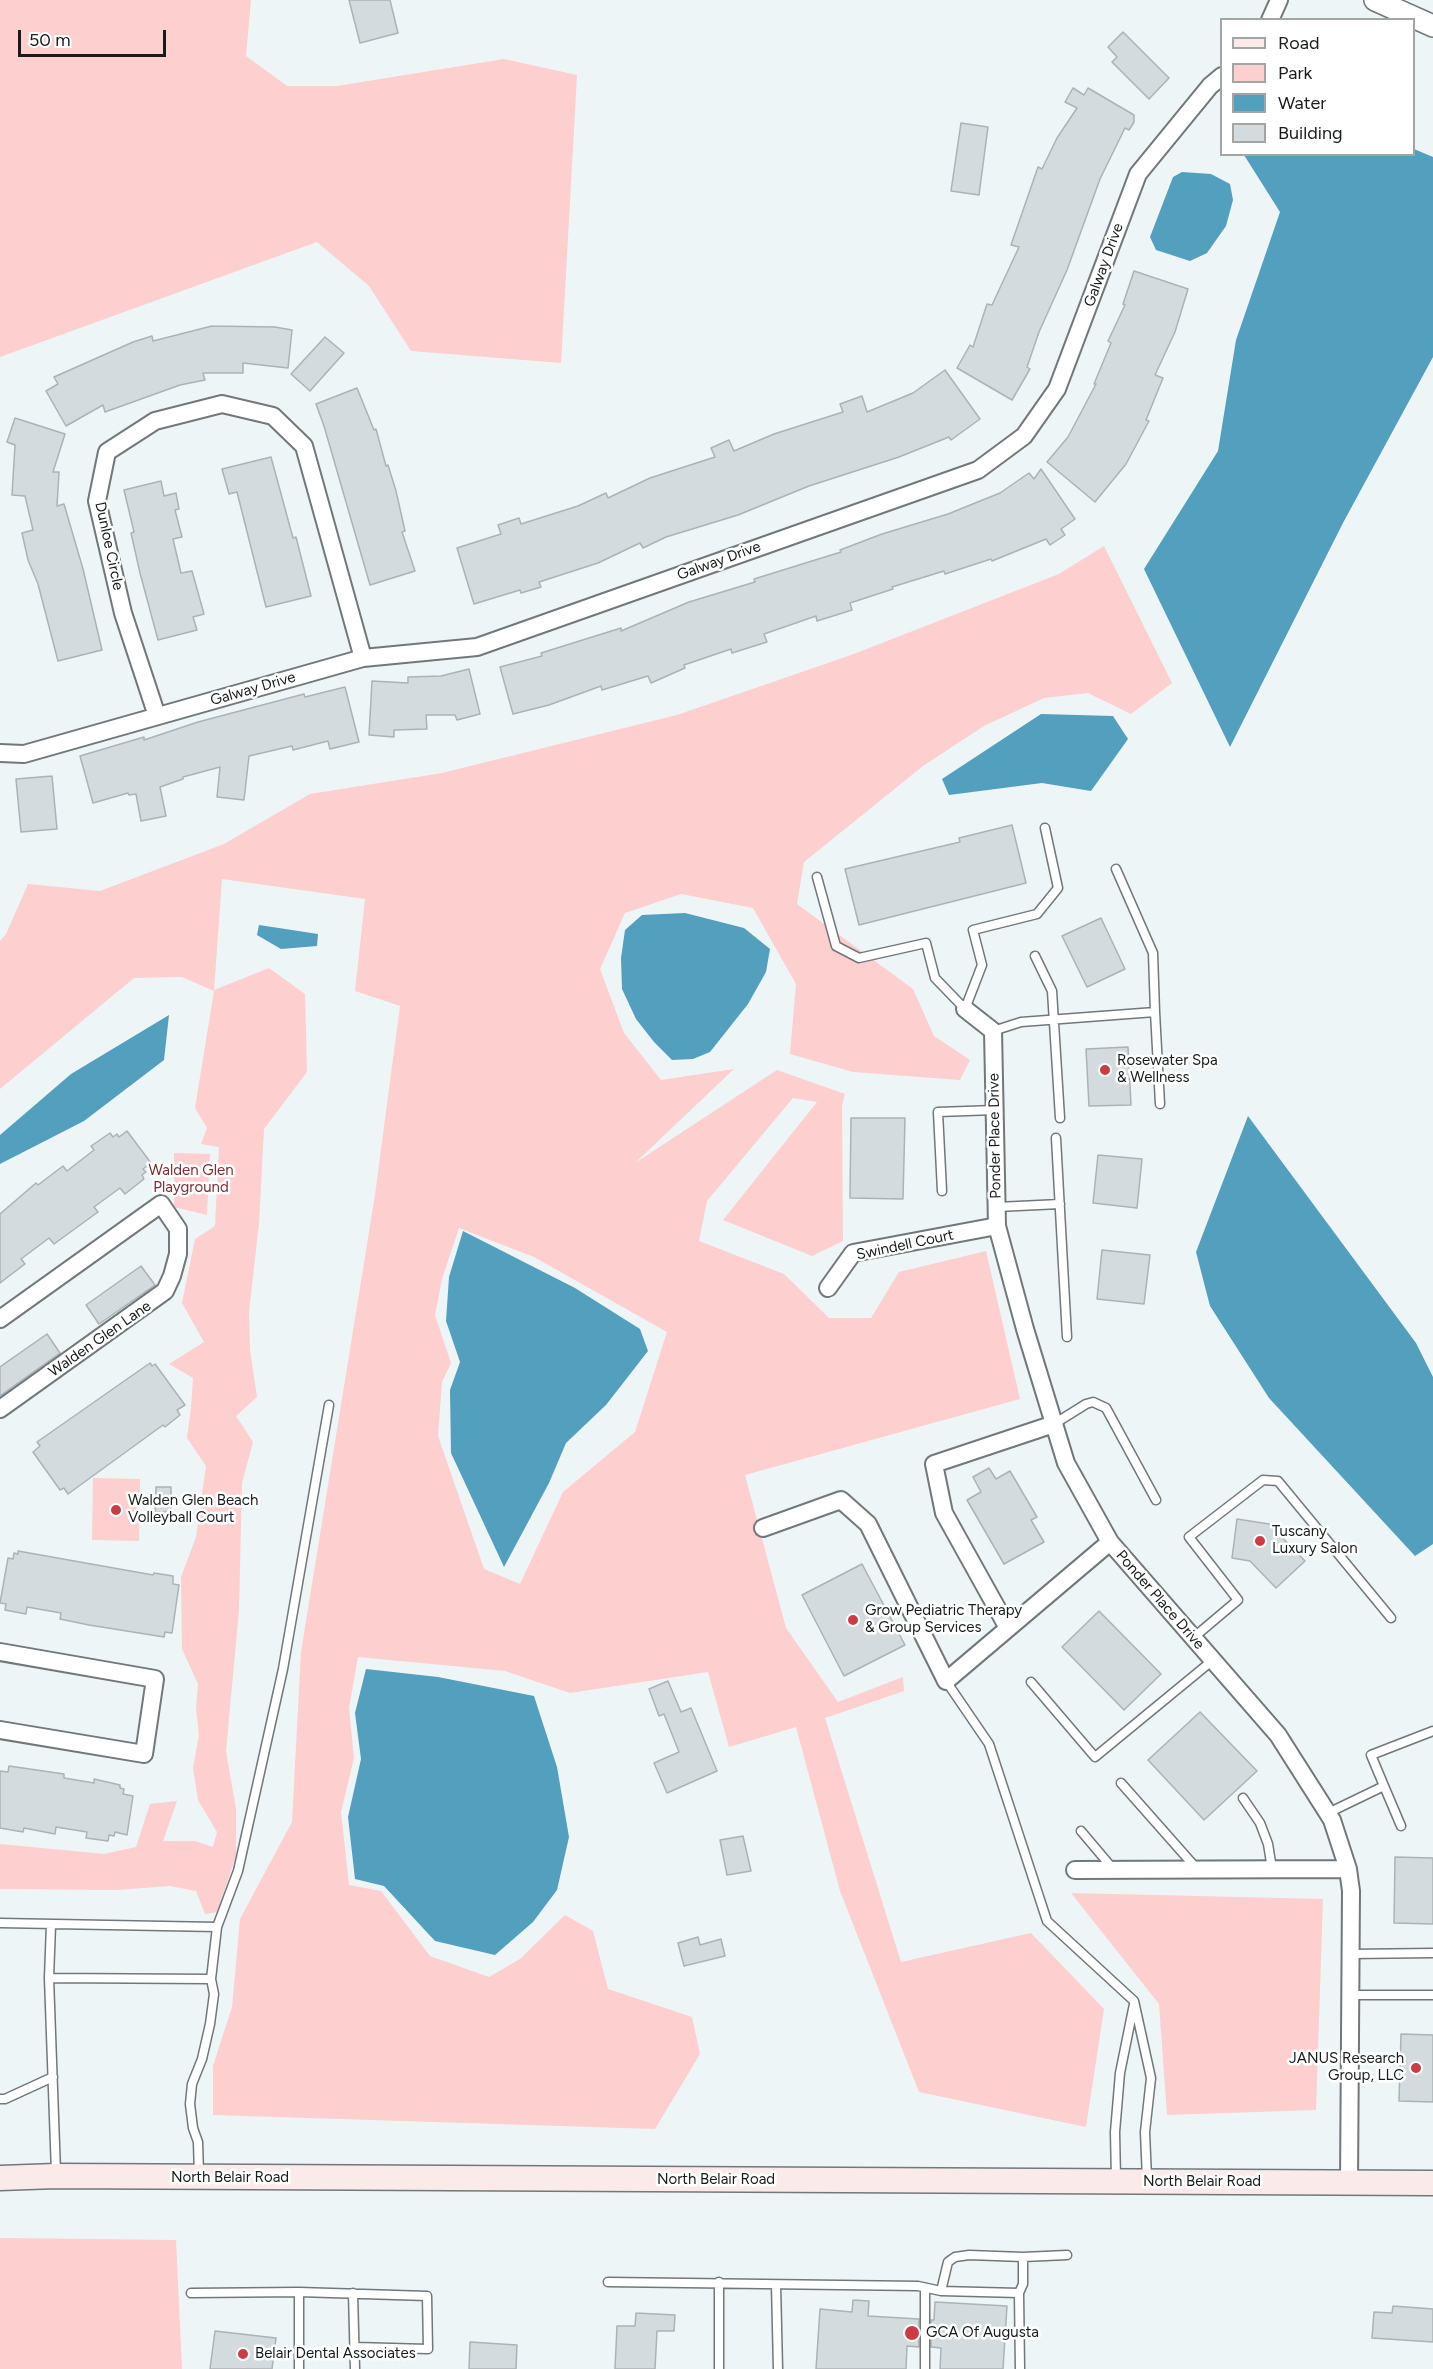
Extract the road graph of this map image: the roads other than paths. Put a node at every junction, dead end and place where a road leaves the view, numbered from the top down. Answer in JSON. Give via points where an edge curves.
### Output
{"nodes":[{"id":1,"x":1279,"y":0,"type":"edge"},
{"id":2,"x":1375,"y":0,"type":"edge"},
{"id":3,"x":1271,"y":18,"type":"edge"},
{"id":4,"x":1433,"y":26,"type":"edge"},
{"id":5,"x":1220,"y":77,"type":"edge"},
{"id":6,"x":363,"y":658,"type":"junction"},
{"id":7,"x":157,"y":716,"type":"junction"},
{"id":8,"x":0,"y":753,"type":"edge"},
{"id":9,"x":1045,"y":828,"type":"dead end"},
{"id":10,"x":1116,"y":869,"type":"dead end"},
{"id":11,"x":817,"y":877,"type":"dead end"},
{"id":12,"x":1035,"y":956,"type":"dead end"},
{"id":13,"x":965,"y":1009,"type":"junction"},
{"id":14,"x":1155,"y":1012,"type":"junction"},
{"id":15,"x":1055,"y":1019,"type":"junction"},
{"id":16,"x":993,"y":1031,"type":"junction"},
{"id":17,"x":1160,"y":1104,"type":"dead end"},
{"id":18,"x":995,"y":1110,"type":"junction"},
{"id":19,"x":1060,"y":1118,"type":"dead end"},
{"id":20,"x":1056,"y":1138,"type":"dead end"},
{"id":21,"x":942,"y":1191,"type":"dead end"},
{"id":22,"x":1060,"y":1204,"type":"junction"},
{"id":23,"x":997,"y":1207,"type":"junction"},
{"id":24,"x":997,"y":1226,"type":"junction"},
{"id":25,"x":828,"y":1288,"type":"dead end"},
{"id":26,"x":0,"y":1319,"type":"edge"},
{"id":27,"x":1067,"y":1337,"type":"dead end"},
{"id":28,"x":329,"y":1405,"type":"dead end"},
{"id":29,"x":0,"y":1409,"type":"edge"},
{"id":30,"x":1054,"y":1424,"type":"junction"},
{"id":31,"x":1156,"y":1500,"type":"dead end"},
{"id":32,"x":763,"y":1528,"type":"dead end"},
{"id":33,"x":1110,"y":1542,"type":"junction"},
{"id":34,"x":1391,"y":1618,"type":"dead end"},
{"id":35,"x":1008,"y":1628,"type":"junction"},
{"id":36,"x":1193,"y":1638,"type":"junction"},
{"id":37,"x":0,"y":1652,"type":"edge"},
{"id":38,"x":1213,"y":1660,"type":"junction"},
{"id":39,"x":946,"y":1681,"type":"junction"},
{"id":40,"x":1031,"y":1682,"type":"dead end"},
{"id":41,"x":0,"y":1730,"type":"edge"},
{"id":42,"x":1433,"y":1731,"type":"edge"},
{"id":43,"x":1121,"y":1783,"type":"dead end"},
{"id":44,"x":1384,"y":1786,"type":"junction"},
{"id":45,"x":1243,"y":1798,"type":"dead end"},
{"id":46,"x":1328,"y":1813,"type":"junction"},
{"id":47,"x":1401,"y":1826,"type":"dead end"},
{"id":48,"x":1081,"y":1831,"type":"dead end"},
{"id":49,"x":1197,"y":1869,"type":"junction"},
{"id":50,"x":1272,"y":1869,"type":"junction"},
{"id":51,"x":1348,"y":1869,"type":"junction"},
{"id":52,"x":1075,"y":1870,"type":"dead end"},
{"id":53,"x":1115,"y":1870,"type":"junction"},
{"id":54,"x":0,"y":1923,"type":"edge"},
{"id":55,"x":51,"y":1924,"type":"junction"},
{"id":56,"x":218,"y":1927,"type":"junction"},
{"id":57,"x":1433,"y":1953,"type":"edge"},
{"id":58,"x":1350,"y":1954,"type":"junction"},
{"id":59,"x":49,"y":1978,"type":"junction"},
{"id":60,"x":211,"y":1979,"type":"junction"},
{"id":61,"x":1350,"y":1995,"type":"junction"},
{"id":62,"x":1433,"y":1995,"type":"edge"},
{"id":63,"x":1134,"y":2001,"type":"junction"},
{"id":64,"x":53,"y":2077,"type":"junction"},
{"id":65,"x":0,"y":2099,"type":"edge"},
{"id":66,"x":56,"y":2176,"type":"junction"},
{"id":67,"x":0,"y":2178,"type":"edge"},
{"id":68,"x":199,"y":2178,"type":"junction"},
{"id":69,"x":1116,"y":2181,"type":"junction"},
{"id":70,"x":1147,"y":2182,"type":"junction"},
{"id":71,"x":1349,"y":2183,"type":"junction"},
{"id":72,"x":1433,"y":2183,"type":"edge"},
{"id":73,"x":1067,"y":2255,"type":"dead end"},
{"id":74,"x":1023,"y":2257,"type":"junction"},
{"id":75,"x":608,"y":2282,"type":"dead end"},
{"id":76,"x":719,"y":2282,"type":"junction"},
{"id":77,"x":776,"y":2285,"type":"junction"},
{"id":78,"x":925,"y":2288,"type":"junction"},
{"id":79,"x":940,"y":2291,"type":"junction"},
{"id":80,"x":299,"y":2292,"type":"junction"},
{"id":81,"x":191,"y":2293,"type":"dead end"},
{"id":82,"x":353,"y":2293,"type":"junction"},
{"id":83,"x":1019,"y":2293,"type":"junction"},
{"id":84,"x":355,"y":2347,"type":"junction"},
{"id":85,"x":299,"y":2369,"type":"edge"},
{"id":86,"x":355,"y":2369,"type":"edge"},
{"id":87,"x":719,"y":2369,"type":"edge"},
{"id":88,"x":778,"y":2369,"type":"edge"},
{"id":89,"x":925,"y":2369,"type":"edge"},
{"id":90,"x":1020,"y":2369,"type":"edge"}],
"edges":[{"from":1,"to":3,"type":"street"},
{"from":2,"to":4,"type":"street"},
{"from":5,"to":6,"type":"street","name":"Galway Drive","via":[[1138,174],[1057,389],[1024,435],[978,470],[477,647]]},
{"from":6,"to":7,"type":"street","name":"Galway Drive"},
{"from":6,"to":7,"type":"street","name":"Dunloe Circle","via":[[304,446],[273,416],[222,404],[155,421],[107,452],[97,501],[123,613]]},
{"from":7,"to":8,"type":"street","name":"Galway Drive","via":[[24,754]]},
{"from":9,"to":13,"type":"lane","via":[[1058,888],[1036,914],[973,930],[982,965]]},
{"from":10,"to":14,"type":"lane","via":[[1153,953]]},
{"from":11,"to":13,"type":"lane","via":[[836,946],[859,958],[926,943],[936,978]]},
{"from":12,"to":15,"type":"lane","via":[[1052,991]]},
{"from":13,"to":16,"type":"street"},
{"from":14,"to":15,"type":"lane"},
{"from":14,"to":17,"type":"lane"},
{"from":15,"to":16,"type":"lane","via":[[1021,1022]]},
{"from":15,"to":19,"type":"lane"},
{"from":16,"to":18,"type":"street","name":"Ponder Place Drive"},
{"from":18,"to":21,"type":"lane","via":[[938,1112]]},
{"from":18,"to":23,"type":"street","name":"Ponder Place Drive"},
{"from":20,"to":22,"type":"lane"},
{"from":22,"to":23,"type":"lane"},
{"from":22,"to":27,"type":"lane"},
{"from":23,"to":24,"type":"street","name":"Ponder Place Drive"},
{"from":24,"to":25,"type":"street","name":"Swindell Court","via":[[853,1253]]},
{"from":24,"to":30,"type":"street","name":"Ponder Place Drive"},
{"from":26,"to":29,"type":"street","name":"Walden Glen Lane","via":[[161,1204],[178,1229],[178,1254],[165,1292]]},
{"from":28,"to":56,"type":"lane","via":[[283,1669],[238,1871]]},
{"from":30,"to":31,"type":"lane","via":[[1086,1404],[1093,1402],[1106,1408]]},
{"from":30,"to":33,"type":"street","name":"Ponder Place Drive","via":[[1066,1463]]},
{"from":30,"to":35,"type":"street","via":[[934,1464],[944,1513]]},
{"from":32,"to":39,"type":"street","via":[[841,1500],[868,1524]]},
{"from":33,"to":35,"type":"street"},
{"from":33,"to":36,"type":"street","name":"Ponder Place Drive"},
{"from":34,"to":36,"type":"lane","via":[[1278,1481],[1263,1480],[1189,1537],[1238,1600]]},
{"from":35,"to":39,"type":"street"},
{"from":36,"to":38,"type":"street","name":"Ponder Place Drive"},
{"from":37,"to":41,"type":"street","via":[[155,1679],[144,1754]]},
{"from":38,"to":40,"type":"lane","via":[[1095,1757]]},
{"from":38,"to":46,"type":"street","name":"Ponder Place Drive","via":[[1278,1735]]},
{"from":39,"to":63,"type":"lane","via":[[989,1744],[1047,1921]]},
{"from":42,"to":44,"type":"lane","via":[[1371,1755]]},
{"from":43,"to":49,"type":"lane"},
{"from":44,"to":46,"type":"lane"},
{"from":44,"to":47,"type":"lane"},
{"from":45,"to":50,"type":"lane","via":[[1264,1833]]},
{"from":46,"to":51,"type":"street","name":"Ponder Place Drive"},
{"from":48,"to":53,"type":"lane"},
{"from":49,"to":50,"type":"street"},
{"from":49,"to":53,"type":"street"},
{"from":50,"to":51,"type":"street"},
{"from":51,"to":58,"type":"street","name":"Ponder Place Drive"},
{"from":52,"to":53,"type":"street"},
{"from":54,"to":55,"type":"lane"},
{"from":55,"to":56,"type":"lane"},
{"from":55,"to":59,"type":"lane"},
{"from":56,"to":60,"type":"lane"},
{"from":57,"to":58,"type":"lane"},
{"from":58,"to":61,"type":"street","name":"Ponder Place Drive"},
{"from":59,"to":60,"type":"lane"},
{"from":59,"to":64,"type":"lane"},
{"from":60,"to":68,"type":"lane","via":[[214,1994],[210,2024],[189,2104],[198,2142]]},
{"from":61,"to":62,"type":"lane"},
{"from":61,"to":71,"type":"street","name":"Ponder Place Drive"},
{"from":63,"to":69,"type":"lane","via":[[1120,2073]]},
{"from":63,"to":70,"type":"lane","via":[[1151,2078],[1145,2132]]},
{"from":64,"to":65,"type":"lane"},
{"from":64,"to":66,"type":"lane"},
{"from":66,"to":67,"type":"main road","name":"North Belair Road"},
{"from":66,"to":68,"type":"main road","name":"North Belair Road"},
{"from":68,"to":69,"type":"main road","name":"North Belair Road"},
{"from":69,"to":70,"type":"main road","name":"North Belair Road"},
{"from":70,"to":71,"type":"main road","name":"North Belair Road"},
{"from":71,"to":72,"type":"main road","name":"North Belair Road"},
{"from":73,"to":74,"type":"lane"},
{"from":74,"to":79,"type":"lane","via":[[955,2257],[948,2262]]},
{"from":74,"to":83,"type":"lane"},
{"from":75,"to":76,"type":"lane"},
{"from":76,"to":77,"type":"lane"},
{"from":76,"to":87,"type":"lane"},
{"from":77,"to":78,"type":"lane"},
{"from":77,"to":88,"type":"lane"},
{"from":78,"to":79,"type":"lane"},
{"from":78,"to":89,"type":"lane"},
{"from":79,"to":83,"type":"lane"},
{"from":80,"to":81,"type":"lane"},
{"from":80,"to":82,"type":"lane"},
{"from":80,"to":85,"type":"lane"},
{"from":82,"to":84,"type":"lane"},
{"from":82,"to":84,"type":"lane","via":[[427,2296],[428,2349]]},
{"from":83,"to":90,"type":"lane"},
{"from":84,"to":86,"type":"lane"}]}
